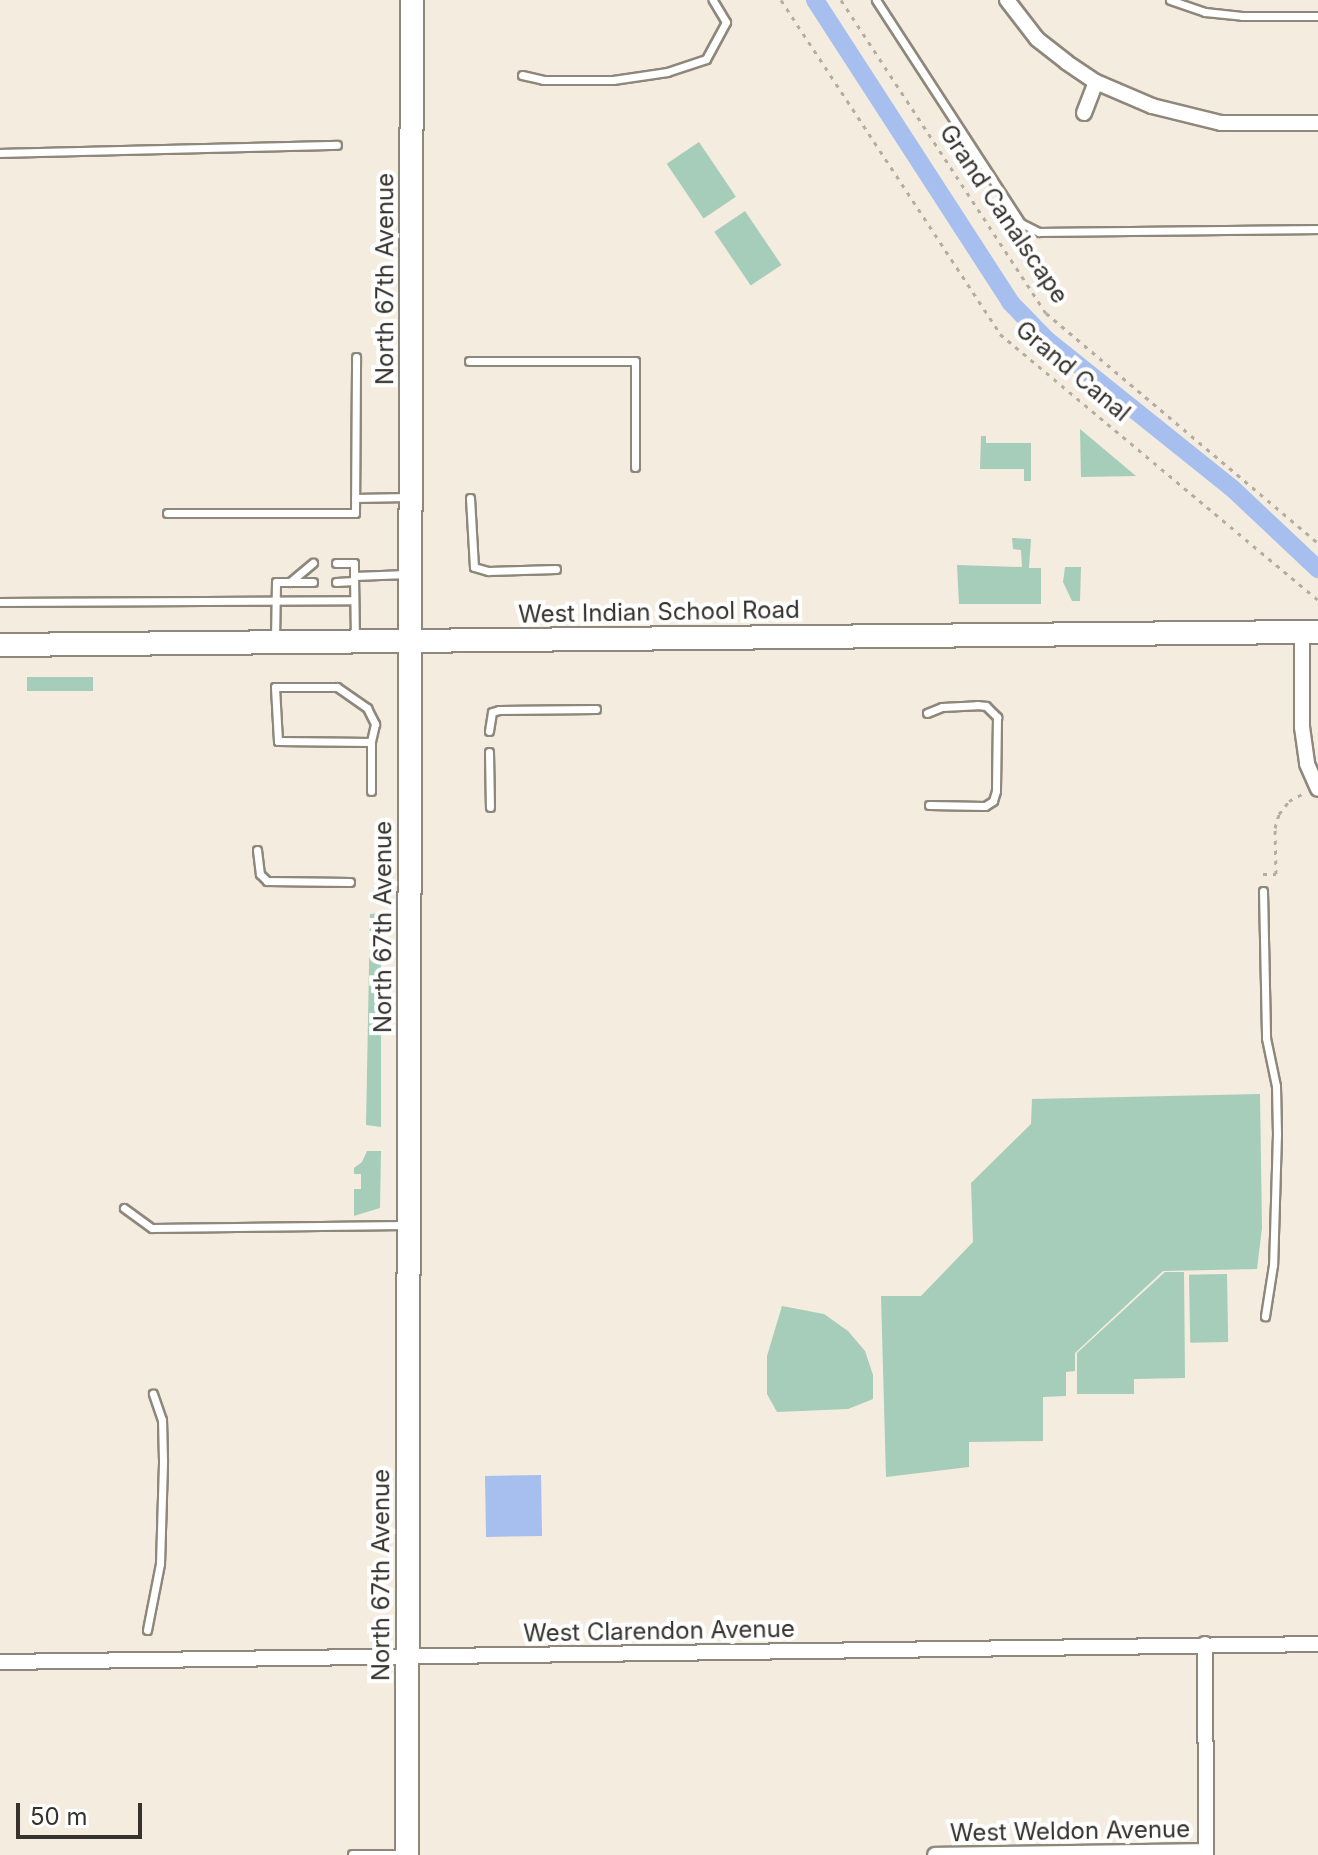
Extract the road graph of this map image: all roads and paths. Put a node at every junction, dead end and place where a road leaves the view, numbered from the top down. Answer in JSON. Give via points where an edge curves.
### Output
{"nodes":[{"id":1,"x":412,"y":0,"type":"edge"},
{"id":2,"x":713,"y":0,"type":"edge"},
{"id":3,"x":781,"y":0,"type":"edge"},
{"id":4,"x":841,"y":0,"type":"edge"},
{"id":5,"x":876,"y":0,"type":"edge"},
{"id":6,"x":1007,"y":0,"type":"edge"},
{"id":7,"x":1170,"y":0,"type":"edge"},
{"id":8,"x":1318,"y":16,"type":"edge"},
{"id":9,"x":522,"y":75,"type":"dead end"},
{"id":10,"x":1096,"y":82,"type":"junction"},
{"id":11,"x":1084,"y":113,"type":"dead end"},
{"id":12,"x":1318,"y":123,"type":"edge"},
{"id":13,"x":337,"y":145,"type":"dead end"},
{"id":14,"x":0,"y":153,"type":"edge"},
{"id":15,"x":1318,"y":229,"type":"edge"},
{"id":16,"x":356,"y":357,"type":"dead end"},
{"id":17,"x":469,"y":361,"type":"dead end"},
{"id":18,"x":635,"y":467,"type":"dead end"},
{"id":19,"x":409,"y":497,"type":"junction"},
{"id":20,"x":355,"y":498,"type":"junction"},
{"id":21,"x":470,"y":498,"type":"dead end"},
{"id":22,"x":167,"y":513,"type":"dead end"},
{"id":23,"x":1318,"y":543,"type":"edge"},
{"id":24,"x":313,"y":563,"type":"dead end"},
{"id":25,"x":336,"y":563,"type":"dead end"},
{"id":26,"x":556,"y":569,"type":"dead end"},
{"id":27,"x":409,"y":574,"type":"junction"},
{"id":28,"x":354,"y":579,"type":"junction"},
{"id":29,"x":290,"y":582,"type":"junction"},
{"id":30,"x":313,"y":582,"type":"dead end"},
{"id":31,"x":336,"y":582,"type":"dead end"},
{"id":32,"x":354,"y":600,"type":"junction"},
{"id":33,"x":1318,"y":600,"type":"edge"},
{"id":34,"x":275,"y":601,"type":"junction"},
{"id":35,"x":0,"y":602,"type":"edge"},
{"id":36,"x":1310,"y":632,"type":"edge"},
{"id":37,"x":409,"y":640,"type":"junction"},
{"id":38,"x":355,"y":641,"type":"junction"},
{"id":39,"x":275,"y":642,"type":"junction"},
{"id":40,"x":0,"y":645,"type":"edge"},
{"id":41,"x":596,"y":709,"type":"dead end"},
{"id":42,"x":927,"y":713,"type":"dead end"},
{"id":43,"x":489,"y":731,"type":"dead end"},
{"id":44,"x":371,"y":742,"type":"junction"},
{"id":45,"x":489,"y":752,"type":"dead end"},
{"id":46,"x":1316,"y":787,"type":"edge"},
{"id":47,"x":371,"y":791,"type":"dead end"},
{"id":48,"x":929,"y":805,"type":"dead end"},
{"id":49,"x":490,"y":807,"type":"dead end"},
{"id":50,"x":257,"y":850,"type":"dead end"},
{"id":51,"x":1263,"y":874,"type":"dead end"},
{"id":52,"x":350,"y":882,"type":"dead end"},
{"id":53,"x":1263,"y":891,"type":"dead end"},
{"id":54,"x":124,"y":1208,"type":"dead end"},
{"id":55,"x":407,"y":1225,"type":"junction"},
{"id":56,"x":1265,"y":1316,"type":"dead end"},
{"id":57,"x":153,"y":1394,"type":"dead end"},
{"id":58,"x":147,"y":1630,"type":"dead end"},
{"id":59,"x":1205,"y":1644,"type":"junction"},
{"id":60,"x":1318,"y":1644,"type":"edge"},
{"id":61,"x":407,"y":1658,"type":"junction"},
{"id":62,"x":0,"y":1662,"type":"edge"},
{"id":63,"x":1206,"y":1853,"type":"edge"},
{"id":64,"x":352,"y":1854,"type":"edge"},
{"id":65,"x":407,"y":1854,"type":"edge"},
{"id":66,"x":935,"y":1855,"type":"edge"}],
"edges":[{"from":1,"to":19,"type":"main road","name":"North 67th Avenue"},
{"from":2,"to":9,"type":"lane","via":[[726,22],[706,59],[667,72],[613,80]]},
{"from":3,"to":33,"type":"path","name":"Grand Canal","via":[[1000,334]]},
{"from":4,"to":23,"type":"path","name":"Grand Canalscape","via":[[1046,313]]},
{"from":5,"to":15,"type":"lane","via":[[1021,223],[1039,232]]},
{"from":6,"to":10,"type":"street","via":[[1037,39]]},
{"from":7,"to":8,"type":"lane","via":[[1205,12],[1242,16]]},
{"from":10,"to":11,"type":"street"},
{"from":10,"to":12,"type":"street","via":[[1152,106],[1221,123]]},
{"from":13,"to":14,"type":"lane"},
{"from":16,"to":20,"type":"lane"},
{"from":17,"to":18,"type":"lane","via":[[635,361]]},
{"from":19,"to":20,"type":"lane"},
{"from":19,"to":27,"type":"main road","name":"North 67th Avenue"},
{"from":20,"to":22,"type":"lane","via":[[355,513]]},
{"from":21,"to":26,"type":"lane","via":[[474,567]]},
{"from":24,"to":29,"type":"lane"},
{"from":25,"to":28,"type":"lane","via":[[354,563]]},
{"from":27,"to":28,"type":"lane"},
{"from":27,"to":37,"type":"main road","name":"North 67th Avenue"},
{"from":28,"to":31,"type":"lane"},
{"from":28,"to":32,"type":"lane"},
{"from":29,"to":30,"type":"lane"},
{"from":29,"to":34,"type":"lane","via":[[276,582]]},
{"from":32,"to":34,"type":"lane"},
{"from":32,"to":38,"type":"lane"},
{"from":34,"to":35,"type":"lane"},
{"from":34,"to":39,"type":"lane"},
{"from":36,"to":37,"type":"main road","name":"West Indian School Road"},
{"from":36,"to":46,"type":"street","via":[[1302,727]]},
{"from":37,"to":38,"type":"main road","name":"West Indian School Road"},
{"from":37,"to":55,"type":"main road","name":"North 67th Avenue"},
{"from":38,"to":39,"type":"main road","name":"West Indian School Road"},
{"from":39,"to":40,"type":"main road","name":"West Indian School Road"},
{"from":41,"to":43,"type":"lane","via":[[499,710],[492,712]]},
{"from":42,"to":48,"type":"lane","via":[[977,705],[997,717],[993,801],[985,806]]},
{"from":44,"to":44,"type":"lane","via":[[278,741],[275,687],[337,687],[346,692],[367,708],[375,724]]},
{"from":44,"to":47,"type":"lane"},
{"from":45,"to":49,"type":"lane"},
{"from":46,"to":51,"type":"path","via":[[1289,801],[1279,814],[1276,874]]},
{"from":50,"to":52,"type":"lane","via":[[260,874],[267,881]]},
{"from":53,"to":56,"type":"lane","via":[[1266,1038],[1276,1086],[1277,1134],[1273,1265]]},
{"from":54,"to":55,"type":"lane","via":[[152,1228]]},
{"from":55,"to":61,"type":"main road","name":"North 67th Avenue"},
{"from":57,"to":58,"type":"lane","via":[[162,1420],[162,1490],[160,1564]]},
{"from":59,"to":60,"type":"street","name":"West Clarendon Avenue"},
{"from":59,"to":61,"type":"street","name":"West Clarendon Avenue"},
{"from":59,"to":63,"type":"street"},
{"from":61,"to":62,"type":"street","name":"West Clarendon Avenue"},
{"from":61,"to":65,"type":"main road","name":"North 67th Avenue"},
{"from":63,"to":66,"type":"street","name":"West Weldon Avenue"},
{"from":64,"to":65,"type":"lane"}]}
